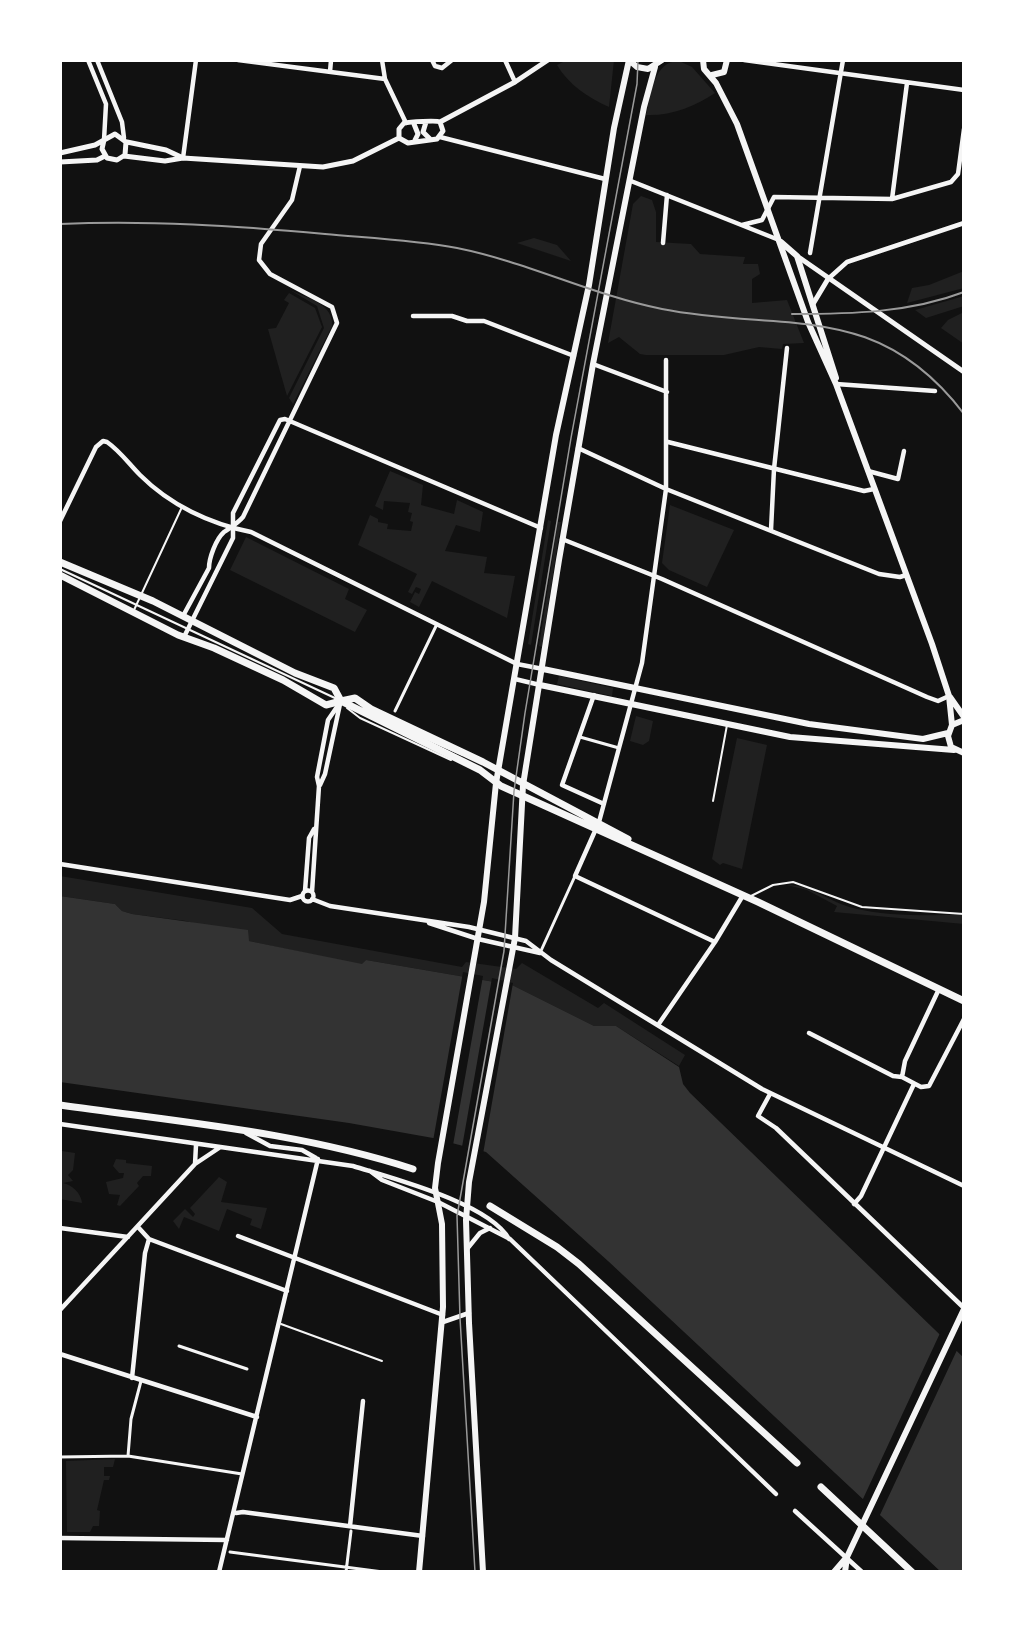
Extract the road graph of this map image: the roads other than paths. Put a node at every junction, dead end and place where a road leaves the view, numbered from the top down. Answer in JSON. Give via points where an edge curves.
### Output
{"nodes":[{"id":1,"x":88,"y":60,"type":"edge"},
{"id":2,"x":97,"y":60,"type":"edge"},
{"id":3,"x":196,"y":60,"type":"edge"},
{"id":4,"x":238,"y":60,"type":"edge"},
{"id":5,"x":332,"y":60,"type":"edge"},
{"id":6,"x":382,"y":60,"type":"edge"},
{"id":7,"x":432,"y":60,"type":"edge"},
{"id":8,"x":452,"y":60,"type":"edge"},
{"id":9,"x":505,"y":60,"type":"edge"},
{"id":10,"x":548,"y":60,"type":"edge"},
{"id":11,"x":629,"y":60,"type":"edge"},
{"id":12,"x":662,"y":60,"type":"edge"},
{"id":13,"x":703,"y":60,"type":"edge"},
{"id":14,"x":728,"y":60,"type":"edge"},
{"id":15,"x":744,"y":60,"type":"edge"},
{"id":16,"x":843,"y":60,"type":"edge"},
{"id":17,"x":655,"y":67,"type":"junction"},
{"id":18,"x":330,"y":72,"type":"junction"},
{"id":19,"x":841,"y":74,"type":"junction"},
{"id":20,"x":712,"y":75,"type":"junction"},
{"id":21,"x":385,"y":80,"type":"junction"},
{"id":22,"x":515,"y":82,"type":"junction"},
{"id":23,"x":907,"y":83,"type":"junction"},
{"id":24,"x":964,"y":90,"type":"edge"},
{"id":25,"x":426,"y":122,"type":"junction"},
{"id":26,"x":440,"y":122,"type":"junction"},
{"id":27,"x":406,"y":123,"type":"junction"},
{"id":28,"x":414,"y":124,"type":"junction"},
{"id":29,"x":964,"y":129,"type":"edge"},
{"id":30,"x":440,"y":137,"type":"junction"},
{"id":31,"x":399,"y":138,"type":"junction"},
{"id":32,"x":430,"y":139,"type":"junction"},
{"id":33,"x":104,"y":140,"type":"junction"},
{"id":34,"x":125,"y":140,"type":"junction"},
{"id":35,"x":415,"y":140,"type":"junction"},
{"id":36,"x":60,"y":153,"type":"edge"},
{"id":37,"x":105,"y":156,"type":"junction"},
{"id":38,"x":124,"y":156,"type":"junction"},
{"id":39,"x":183,"y":158,"type":"junction"},
{"id":40,"x":60,"y":162,"type":"edge"},
{"id":41,"x":300,"y":166,"type":"junction"},
{"id":42,"x":605,"y":179,"type":"junction"},
{"id":43,"x":631,"y":181,"type":"junction"},
{"id":44,"x":667,"y":195,"type":"junction"},
{"id":45,"x":818,"y":197,"type":"junction"},
{"id":46,"x":892,"y":199,"type":"junction"},
{"id":47,"x":768,"y":208,"type":"junction"},
{"id":48,"x":964,"y":223,"type":"edge"},
{"id":49,"x":742,"y":225,"type":"junction"},
{"id":50,"x":779,"y":240,"type":"junction"},
{"id":51,"x":663,"y":243,"type":"dead end"},
{"id":52,"x":810,"y":253,"type":"dead end"},
{"id":53,"x":797,"y":256,"type":"junction"},
{"id":54,"x":828,"y":279,"type":"junction"},
{"id":55,"x":813,"y":304,"type":"junction"},
{"id":56,"x":413,"y":316,"type":"dead end"},
{"id":57,"x":787,"y":348,"type":"dead end"},
{"id":58,"x":574,"y":356,"type":"junction"},
{"id":59,"x":666,"y":360,"type":"dead end"},
{"id":60,"x":593,"y":364,"type":"junction"},
{"id":61,"x":964,"y":372,"type":"edge"},
{"id":62,"x":836,"y":384,"type":"junction"},
{"id":63,"x":935,"y":391,"type":"dead end"},
{"id":64,"x":667,"y":392,"type":"junction"},
{"id":65,"x":290,"y":421,"type":"junction"},
{"id":66,"x":668,"y":442,"type":"junction"},
{"id":67,"x":578,"y":448,"type":"junction"},
{"id":68,"x":904,"y":451,"type":"dead end"},
{"id":69,"x":774,"y":469,"type":"junction"},
{"id":70,"x":867,"y":471,"type":"junction"},
{"id":71,"x":666,"y":489,"type":"junction"},
{"id":72,"x":874,"y":489,"type":"junction"},
{"id":73,"x":182,"y":507,"type":"junction"},
{"id":74,"x":60,"y":521,"type":"edge"},
{"id":75,"x":233,"y":528,"type":"junction"},
{"id":76,"x":541,"y":528,"type":"junction"},
{"id":77,"x":771,"y":530,"type":"junction"},
{"id":78,"x":562,"y":539,"type":"junction"},
{"id":79,"x":60,"y":562,"type":"edge"},
{"id":80,"x":209,"y":568,"type":"junction"},
{"id":81,"x":60,"y":569,"type":"edge"},
{"id":82,"x":218,"y":569,"type":"junction"},
{"id":83,"x":60,"y":575,"type":"edge"},
{"id":84,"x":906,"y":575,"type":"junction"},
{"id":85,"x":653,"y":576,"type":"junction"},
{"id":86,"x":141,"y":596,"type":"junction"},
{"id":87,"x":136,"y":605,"type":"junction"},
{"id":88,"x":133,"y":613,"type":"junction"},
{"id":89,"x":183,"y":616,"type":"junction"},
{"id":90,"x":193,"y":621,"type":"junction"},
{"id":91,"x":437,"y":624,"type":"junction"},
{"id":92,"x":189,"y":629,"type":"junction"},
{"id":93,"x":184,"y":637,"type":"junction"},
{"id":94,"x":517,"y":664,"type":"junction"},
{"id":95,"x":543,"y":669,"type":"junction"},
{"id":96,"x":515,"y":679,"type":"junction"},
{"id":97,"x":540,"y":685,"type":"junction"},
{"id":98,"x":635,"y":689,"type":"junction"},
{"id":99,"x":594,"y":695,"type":"junction"},
{"id":100,"x":950,"y":696,"type":"junction"},
{"id":101,"x":341,"y":701,"type":"junction"},
{"id":102,"x":632,"y":704,"type":"junction"},
{"id":103,"x":716,"y":707,"type":"junction"},
{"id":104,"x":395,"y":711,"type":"dead end"},
{"id":105,"x":964,"y":718,"type":"edge"},
{"id":106,"x":714,"y":722,"type":"junction"},
{"id":107,"x":727,"y":725,"type":"junction"},
{"id":108,"x":952,"y":725,"type":"junction"},
{"id":109,"x":948,"y":733,"type":"junction"},
{"id":110,"x":580,"y":737,"type":"junction"},
{"id":111,"x":619,"y":748,"type":"junction"},
{"id":112,"x":961,"y":753,"type":"edge"},
{"id":113,"x":498,"y":770,"type":"junction"},
{"id":114,"x":495,"y":783,"type":"junction"},
{"id":115,"x":523,"y":785,"type":"junction"},
{"id":116,"x":319,"y":786,"type":"junction"},
{"id":117,"x":522,"y":795,"type":"junction"},
{"id":118,"x":713,"y":801,"type":"dead end"},
{"id":119,"x":604,"y":804,"type":"junction"},
{"id":120,"x":599,"y":822,"type":"junction"},
{"id":121,"x":596,"y":831,"type":"junction"},
{"id":122,"x":645,"y":850,"type":"junction"},
{"id":123,"x":60,"y":864,"type":"edge"},
{"id":124,"x":575,"y":876,"type":"junction"},
{"id":125,"x":306,"y":893,"type":"junction"},
{"id":126,"x":742,"y":897,"type":"junction"},
{"id":127,"x":312,"y":899,"type":"junction"},
{"id":128,"x":964,"y":914,"type":"edge"},
{"id":129,"x":427,"y":922,"type":"junction"},
{"id":130,"x":479,"y":930,"type":"junction"},
{"id":131,"x":515,"y":938,"type":"junction"},
{"id":132,"x":478,"y":939,"type":"junction"},
{"id":133,"x":716,"y":942,"type":"junction"},
{"id":134,"x":513,"y":947,"type":"junction"},
{"id":135,"x":540,"y":953,"type":"junction"},
{"id":136,"x":939,"y":989,"type":"junction"},
{"id":137,"x":964,"y":1001,"type":"edge"},
{"id":138,"x":964,"y":1019,"type":"edge"},
{"id":139,"x":658,"y":1025,"type":"junction"},
{"id":140,"x":808,"y":1033,"type":"dead end"},
{"id":141,"x":902,"y":1077,"type":"junction"},
{"id":142,"x":914,"y":1084,"type":"junction"},
{"id":143,"x":770,"y":1094,"type":"junction"},
{"id":144,"x":60,"y":1105,"type":"edge"},
{"id":145,"x":60,"y":1124,"type":"edge"},
{"id":146,"x":245,"y":1132,"type":"junction"},
{"id":147,"x":196,"y":1145,"type":"junction"},
{"id":148,"x":219,"y":1148,"type":"junction"},
{"id":149,"x":884,"y":1148,"type":"junction"},
{"id":150,"x":318,"y":1159,"type":"junction"},
{"id":151,"x":195,"y":1164,"type":"junction"},
{"id":152,"x":413,"y":1169,"type":"dead end"},
{"id":153,"x":370,"y":1171,"type":"junction"},
{"id":154,"x":964,"y":1186,"type":"edge"},
{"id":155,"x":436,"y":1192,"type":"junction"},
{"id":156,"x":438,"y":1202,"type":"junction"},
{"id":157,"x":854,"y":1204,"type":"junction"},
{"id":158,"x":467,"y":1205,"type":"junction"},
{"id":159,"x":490,"y":1206,"type":"dead end"},
{"id":160,"x":466,"y":1216,"type":"junction"},
{"id":161,"x":138,"y":1227,"type":"junction"},
{"id":162,"x":60,"y":1228,"type":"edge"},
{"id":163,"x":490,"y":1228,"type":"junction"},
{"id":164,"x":237,"y":1236,"type":"dead end"},
{"id":165,"x":128,"y":1237,"type":"junction"},
{"id":166,"x":149,"y":1239,"type":"junction"},
{"id":167,"x":510,"y":1239,"type":"junction"},
{"id":168,"x":467,"y":1249,"type":"junction"},
{"id":169,"x":295,"y":1259,"type":"junction"},
{"id":170,"x":287,"y":1291,"type":"junction"},
{"id":171,"x":964,"y":1308,"type":"edge"},
{"id":172,"x":60,"y":1310,"type":"edge"},
{"id":173,"x":469,"y":1313,"type":"junction"},
{"id":174,"x":443,"y":1319,"type":"junction"},
{"id":175,"x":279,"y":1323,"type":"junction"},
{"id":176,"x":179,"y":1346,"type":"dead end"},
{"id":177,"x":60,"y":1354,"type":"edge"},
{"id":178,"x":382,"y":1361,"type":"dead end"},
{"id":179,"x":247,"y":1369,"type":"dead end"},
{"id":180,"x":132,"y":1378,"type":"junction"},
{"id":181,"x":141,"y":1380,"type":"junction"},
{"id":182,"x":363,"y":1401,"type":"dead end"},
{"id":183,"x":257,"y":1417,"type":"junction"},
{"id":184,"x":128,"y":1455,"type":"junction"},
{"id":185,"x":60,"y":1457,"type":"edge"},
{"id":186,"x":797,"y":1463,"type":"dead end"},
{"id":187,"x":243,"y":1474,"type":"junction"},
{"id":188,"x":821,"y":1487,"type":"dead end"},
{"id":189,"x":776,"y":1494,"type":"dead end"},
{"id":190,"x":795,"y":1511,"type":"dead end"},
{"id":191,"x":236,"y":1513,"type":"junction"},
{"id":192,"x":350,"y":1529,"type":"junction"},
{"id":193,"x":423,"y":1536,"type":"junction"},
{"id":194,"x":60,"y":1538,"type":"edge"},
{"id":195,"x":227,"y":1540,"type":"junction"},
{"id":196,"x":230,"y":1552,"type":"dead end"},
{"id":197,"x":848,"y":1554,"type":"junction"},
{"id":198,"x":346,"y":1567,"type":"junction"},
{"id":199,"x":219,"y":1572,"type":"edge"},
{"id":200,"x":346,"y":1572,"type":"edge"},
{"id":201,"x":383,"y":1572,"type":"edge"},
{"id":202,"x":419,"y":1572,"type":"edge"},
{"id":203,"x":483,"y":1572,"type":"edge"},
{"id":204,"x":834,"y":1572,"type":"edge"},
{"id":205,"x":845,"y":1572,"type":"edge"},
{"id":206,"x":862,"y":1572,"type":"edge"},
{"id":207,"x":912,"y":1572,"type":"edge"}],
"edges":[{"from":1,"to":33,"type":"street","via":[[106,104]]},
{"from":2,"to":34,"type":"street","via":[[122,122]]},
{"from":3,"to":39,"type":"street"},
{"from":4,"to":18,"type":"street"},
{"from":5,"to":18,"type":"street"},
{"from":6,"to":21,"type":"street"},
{"from":7,"to":8,"type":"street","via":[[442,68]]},
{"from":9,"to":22,"type":"street"},
{"from":10,"to":22,"type":"street"},
{"from":11,"to":17,"type":"main road","via":[[639,68]]},
{"from":11,"to":42,"type":"main road"},
{"from":12,"to":17,"type":"main road"},
{"from":13,"to":20,"type":"main road","via":[[704,69]]},
{"from":14,"to":20,"type":"main road","via":[[724,72]]},
{"from":15,"to":19,"type":"street"},
{"from":16,"to":19,"type":"street"},
{"from":17,"to":43,"type":"main road"},
{"from":18,"to":21,"type":"street"},
{"from":19,"to":23,"type":"street"},
{"from":19,"to":45,"type":"street"},
{"from":20,"to":47,"type":"main road","via":[[737,124]]},
{"from":21,"to":27,"type":"street"},
{"from":22,"to":26,"type":"street"},
{"from":23,"to":24,"type":"street"},
{"from":23,"to":46,"type":"street"},
{"from":25,"to":26,"type":"street"},
{"from":25,"to":28,"type":"street"},
{"from":25,"to":32,"type":"street","via":[[423,132]]},
{"from":26,"to":30,"type":"street","via":[[444,131]]},
{"from":27,"to":28,"type":"street"},
{"from":27,"to":31,"type":"street","via":[[399,129]]},
{"from":28,"to":35,"type":"street","via":[[418,134]]},
{"from":29,"to":46,"type":"street","via":[[954,180]]},
{"from":30,"to":32,"type":"street"},
{"from":30,"to":42,"type":"street"},
{"from":31,"to":35,"type":"street","via":[[408,143]]},
{"from":31,"to":41,"type":"street","via":[[353,161],[323,167]]},
{"from":32,"to":35,"type":"street"},
{"from":33,"to":34,"type":"street","via":[[112,135]]},
{"from":33,"to":36,"type":"street"},
{"from":33,"to":37,"type":"street"},
{"from":34,"to":38,"type":"street"},
{"from":34,"to":39,"type":"street"},
{"from":37,"to":38,"type":"street","via":[[115,160]]},
{"from":37,"to":40,"type":"street"},
{"from":38,"to":39,"type":"street","via":[[165,161]]},
{"from":39,"to":41,"type":"street"},
{"from":41,"to":65,"type":"street","via":[[292,200],[261,244],[259,260],[270,274],[332,307],[337,323]]},
{"from":42,"to":58,"type":"main road"},
{"from":43,"to":44,"type":"street"},
{"from":43,"to":60,"type":"main road"},
{"from":44,"to":49,"type":"street"},
{"from":44,"to":51,"type":"street"},
{"from":45,"to":46,"type":"street"},
{"from":45,"to":47,"type":"street","via":[[774,197]]},
{"from":45,"to":52,"type":"street"},
{"from":47,"to":49,"type":"street","via":[[762,220]]},
{"from":47,"to":50,"type":"main road"},
{"from":48,"to":54,"type":"street","via":[[847,262]]},
{"from":49,"to":50,"type":"street"},
{"from":50,"to":53,"type":"main road"},
{"from":50,"to":62,"type":"main road","via":[[808,322]]},
{"from":53,"to":54,"type":"street"},
{"from":53,"to":55,"type":"main road"},
{"from":54,"to":55,"type":"street"},
{"from":54,"to":61,"type":"street"},
{"from":55,"to":62,"type":"main road"},
{"from":56,"to":58,"type":"street","via":[[484,321]]},
{"from":57,"to":69,"type":"street"},
{"from":58,"to":76,"type":"main road"},
{"from":59,"to":64,"type":"street"},
{"from":60,"to":64,"type":"street"},
{"from":60,"to":67,"type":"main road"},
{"from":62,"to":63,"type":"street"},
{"from":62,"to":70,"type":"main road"},
{"from":64,"to":66,"type":"street"},
{"from":65,"to":75,"type":"street","via":[[243,518]]},
{"from":65,"to":75,"type":"street","via":[[280,420],[277,425],[233,513]]},
{"from":65,"to":76,"type":"street"},
{"from":66,"to":69,"type":"street"},
{"from":66,"to":71,"type":"street"},
{"from":67,"to":71,"type":"street"},
{"from":67,"to":78,"type":"main road"},
{"from":68,"to":70,"type":"street","via":[[898,479]]},
{"from":69,"to":72,"type":"street","via":[[864,491]]},
{"from":69,"to":77,"type":"street"},
{"from":70,"to":72,"type":"main road"},
{"from":71,"to":77,"type":"street"},
{"from":71,"to":85,"type":"street"},
{"from":72,"to":84,"type":"main road"},
{"from":73,"to":74,"type":"street","via":[[103,441],[96,447]]},
{"from":73,"to":75,"type":"street"},
{"from":73,"to":86,"type":"lane"},
{"from":75,"to":80,"type":"street","via":[[223,533]]},
{"from":75,"to":82,"type":"street","via":[[233,538]]},
{"from":75,"to":91,"type":"street","via":[[251,532]]},
{"from":76,"to":94,"type":"main road"},
{"from":77,"to":84,"type":"street","via":[[879,574]]},
{"from":78,"to":85,"type":"street"},
{"from":78,"to":95,"type":"main road"},
{"from":79,"to":86,"type":"main road"},
{"from":80,"to":82,"type":"street"},
{"from":80,"to":89,"type":"street"},
{"from":81,"to":87,"type":"lane"},
{"from":82,"to":90,"type":"street"},
{"from":83,"to":88,"type":"main road"},
{"from":84,"to":100,"type":"main road"},
{"from":85,"to":98,"type":"street"},
{"from":85,"to":100,"type":"street","via":[[927,697],[938,701]]},
{"from":86,"to":87,"type":"lane"},
{"from":86,"to":89,"type":"main road"},
{"from":87,"to":88,"type":"lane"},
{"from":87,"to":92,"type":"lane"},
{"from":88,"to":93,"type":"main road"},
{"from":89,"to":90,"type":"main road"},
{"from":90,"to":92,"type":"street"},
{"from":90,"to":101,"type":"main road","via":[[295,673],[334,688]]},
{"from":91,"to":94,"type":"street"},
{"from":91,"to":104,"type":"street"},
{"from":92,"to":93,"type":"street"},
{"from":92,"to":101,"type":"lane"},
{"from":93,"to":101,"type":"main road","via":[[242,661],[326,705]]},
{"from":94,"to":95,"type":"street"},
{"from":94,"to":96,"type":"main road"},
{"from":95,"to":97,"type":"main road"},
{"from":95,"to":98,"type":"main road"},
{"from":96,"to":97,"type":"street"},
{"from":96,"to":113,"type":"main road"},
{"from":97,"to":99,"type":"main road"},
{"from":97,"to":115,"type":"main road"},
{"from":98,"to":102,"type":"street"},
{"from":98,"to":103,"type":"main road"},
{"from":99,"to":102,"type":"main road"},
{"from":99,"to":110,"type":"street"},
{"from":100,"to":105,"type":"main road"},
{"from":100,"to":108,"type":"main road"},
{"from":101,"to":113,"type":"main road","via":[[356,698]]},
{"from":101,"to":114,"type":"main road","via":[[480,770]]},
{"from":101,"to":116,"type":"street"},
{"from":101,"to":116,"type":"street","via":[[328,720],[317,777]]},
{"from":102,"to":106,"type":"main road"},
{"from":102,"to":111,"type":"street"},
{"from":103,"to":106,"type":"main road"},
{"from":103,"to":109,"type":"main road","via":[[923,739]]},
{"from":105,"to":108,"type":"main road"},
{"from":106,"to":107,"type":"main road"},
{"from":107,"to":112,"type":"main road","via":[[818,741]]},
{"from":107,"to":118,"type":"lane"},
{"from":108,"to":109,"type":"main road"},
{"from":109,"to":112,"type":"main road","via":[[948,740]]},
{"from":110,"to":111,"type":"street"},
{"from":110,"to":119,"type":"street","via":[[562,785]]},
{"from":111,"to":119,"type":"street"},
{"from":113,"to":114,"type":"main road"},
{"from":113,"to":115,"type":"main road"},
{"from":114,"to":117,"type":"main road"},
{"from":114,"to":130,"type":"main road"},
{"from":115,"to":117,"type":"main road"},
{"from":115,"to":120,"type":"main road"},
{"from":116,"to":125,"type":"street","via":[[315,828],[309,838]]},
{"from":117,"to":121,"type":"main road"},
{"from":117,"to":131,"type":"main road"},
{"from":119,"to":120,"type":"street"},
{"from":120,"to":121,"type":"street"},
{"from":120,"to":122,"type":"main road"},
{"from":121,"to":122,"type":"main road"},
{"from":121,"to":124,"type":"street"},
{"from":122,"to":126,"type":"main road"},
{"from":123,"to":125,"type":"street","via":[[290,900]]},
{"from":124,"to":133,"type":"street"},
{"from":124,"to":135,"type":"street"},
{"from":125,"to":127,"type":"street"},
{"from":125,"to":127,"type":"street","via":[[307,902]]},
{"from":126,"to":128,"type":"lane","via":[[756,895],[777,883],[793,882],[868,909]]},
{"from":126,"to":133,"type":"street"},
{"from":126,"to":136,"type":"main road"},
{"from":127,"to":129,"type":"street","via":[[322,905]]},
{"from":129,"to":130,"type":"street"},
{"from":129,"to":132,"type":"street"},
{"from":130,"to":131,"type":"street"},
{"from":130,"to":132,"type":"main road"},
{"from":131,"to":134,"type":"main road"},
{"from":131,"to":135,"type":"street","via":[[532,943]]},
{"from":132,"to":134,"type":"street"},
{"from":132,"to":155,"type":"main road"},
{"from":133,"to":139,"type":"street"},
{"from":134,"to":135,"type":"street"},
{"from":134,"to":158,"type":"main road"},
{"from":135,"to":139,"type":"street"},
{"from":136,"to":137,"type":"main road"},
{"from":136,"to":141,"type":"street","via":[[905,1061]]},
{"from":138,"to":142,"type":"street","via":[[932,1084],[925,1088]]},
{"from":139,"to":143,"type":"street"},
{"from":140,"to":141,"type":"street","via":[[892,1076]]},
{"from":141,"to":142,"type":"street"},
{"from":142,"to":149,"type":"street"},
{"from":143,"to":149,"type":"street"},
{"from":143,"to":157,"type":"street","via":[[758,1116],[776,1128]]},
{"from":144,"to":146,"type":"main road"},
{"from":145,"to":147,"type":"street"},
{"from":146,"to":150,"type":"street","via":[[270,1146],[302,1150]]},
{"from":146,"to":152,"type":"main road","via":[[330,1145]]},
{"from":147,"to":148,"type":"street"},
{"from":147,"to":151,"type":"street"},
{"from":148,"to":150,"type":"street"},
{"from":148,"to":151,"type":"street"},
{"from":149,"to":154,"type":"street"},
{"from":149,"to":157,"type":"street"},
{"from":150,"to":153,"type":"street"},
{"from":150,"to":169,"type":"street"},
{"from":151,"to":161,"type":"street"},
{"from":153,"to":155,"type":"street"},
{"from":153,"to":156,"type":"street","via":[[382,1180]]},
{"from":155,"to":156,"type":"main road"},
{"from":155,"to":158,"type":"street"},
{"from":156,"to":160,"type":"street"},
{"from":156,"to":174,"type":"main road","via":[[442,1224]]},
{"from":157,"to":171,"type":"street"},
{"from":158,"to":160,"type":"main road"},
{"from":158,"to":167,"type":"street","via":[[505,1231]]},
{"from":159,"to":186,"type":"main road","via":[[579,1264]]},
{"from":160,"to":163,"type":"street"},
{"from":160,"to":168,"type":"main road"},
{"from":161,"to":165,"type":"street"},
{"from":161,"to":166,"type":"street"},
{"from":162,"to":165,"type":"street"},
{"from":163,"to":167,"type":"street"},
{"from":163,"to":168,"type":"street","via":[[480,1233]]},
{"from":164,"to":169,"type":"street"},
{"from":165,"to":172,"type":"street"},
{"from":166,"to":170,"type":"street"},
{"from":166,"to":180,"type":"street"},
{"from":167,"to":189,"type":"street"},
{"from":168,"to":173,"type":"main road"},
{"from":169,"to":170,"type":"street"},
{"from":169,"to":174,"type":"street"},
{"from":170,"to":175,"type":"street"},
{"from":171,"to":197,"type":"main road"},
{"from":173,"to":174,"type":"street"},
{"from":173,"to":203,"type":"main road"},
{"from":174,"to":193,"type":"main road"},
{"from":175,"to":178,"type":"lane"},
{"from":175,"to":183,"type":"street"},
{"from":176,"to":179,"type":"street"},
{"from":177,"to":180,"type":"street"},
{"from":180,"to":181,"type":"street"},
{"from":181,"to":183,"type":"street"},
{"from":181,"to":184,"type":"street","via":[[131,1419]]},
{"from":182,"to":192,"type":"street"},
{"from":183,"to":187,"type":"street"},
{"from":184,"to":185,"type":"street"},
{"from":184,"to":187,"type":"street"},
{"from":187,"to":191,"type":"street"},
{"from":188,"to":207,"type":"main road"},
{"from":190,"to":197,"type":"street"},
{"from":191,"to":192,"type":"street"},
{"from":191,"to":195,"type":"street"},
{"from":192,"to":193,"type":"street"},
{"from":192,"to":198,"type":"street"},
{"from":193,"to":202,"type":"main road"},
{"from":194,"to":195,"type":"street"},
{"from":195,"to":199,"type":"street"},
{"from":196,"to":198,"type":"street"},
{"from":197,"to":204,"type":"main road"},
{"from":197,"to":205,"type":"main road"},
{"from":197,"to":206,"type":"street"},
{"from":198,"to":200,"type":"street"},
{"from":198,"to":201,"type":"street"}]}
